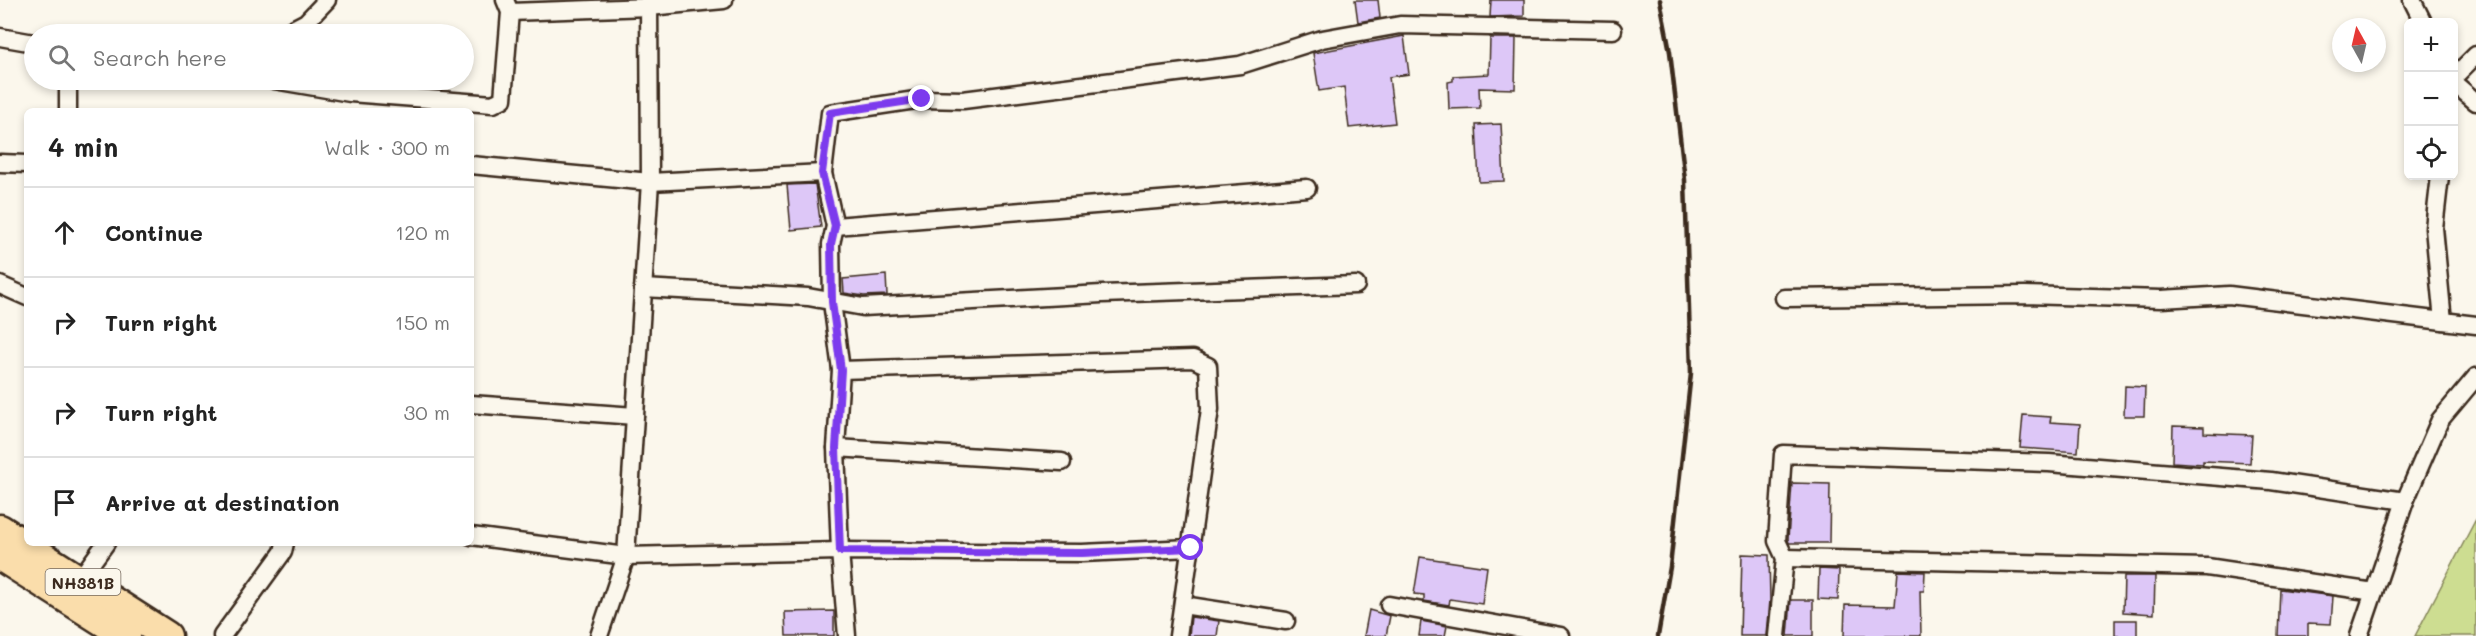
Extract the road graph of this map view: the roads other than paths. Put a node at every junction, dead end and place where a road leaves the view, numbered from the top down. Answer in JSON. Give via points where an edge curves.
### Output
{"nodes":[{"id":1,"x":327,"y":0,"type":"edge"},
{"id":2,"x":724,"y":0,"type":"edge"},
{"id":3,"x":2412,"y":0,"type":"edge"},
{"id":4,"x":649,"y":3,"type":"edge"},
{"id":5,"x":508,"y":6,"type":"edge"},
{"id":6,"x":2421,"y":18,"type":"edge"},
{"id":7,"x":302,"y":24,"type":"edge"},
{"id":8,"x":1613,"y":30,"type":"dead end"},
{"id":9,"x":0,"y":37,"type":"edge"},
{"id":10,"x":24,"y":41,"type":"edge"},
{"id":11,"x":2476,"y":55,"type":"edge"},
{"id":12,"x":2458,"y":73,"type":"edge"},
{"id":13,"x":2458,"y":86,"type":"edge"},
{"id":14,"x":68,"y":90,"type":"edge"},
{"id":15,"x":332,"y":90,"type":"edge"},
{"id":16,"x":2476,"y":102,"type":"edge"},
{"id":17,"x":68,"y":108,"type":"edge"},
{"id":18,"x":0,"y":163,"type":"edge"},
{"id":19,"x":24,"y":164,"type":"edge"},
{"id":20,"x":474,"y":165,"type":"edge"},
{"id":21,"x":822,"y":173,"type":"junction"},
{"id":22,"x":2439,"y":180,"type":"edge"},
{"id":23,"x":650,"y":182,"type":"junction"},
{"id":24,"x":1307,"y":188,"type":"dead end"},
{"id":25,"x":835,"y":226,"type":"junction"},
{"id":26,"x":0,"y":285,"type":"edge"},
{"id":27,"x":1356,"y":285,"type":"dead end"},
{"id":28,"x":643,"y":288,"type":"junction"},
{"id":29,"x":24,"y":296,"type":"edge"},
{"id":30,"x":1784,"y":298,"type":"dead end"},
{"id":31,"x":832,"y":302,"type":"junction"},
{"id":32,"x":2443,"y":321,"type":"junction"},
{"id":33,"x":2476,"y":325,"type":"edge"},
{"id":34,"x":841,"y":370,"type":"junction"},
{"id":35,"x":2476,"y":377,"type":"edge"},
{"id":36,"x":474,"y":404,"type":"edge"},
{"id":37,"x":635,"y":416,"type":"junction"},
{"id":38,"x":836,"y":448,"type":"junction"},
{"id":39,"x":1062,"y":462,"type":"dead end"},
{"id":40,"x":2405,"y":501,"type":"junction"},
{"id":41,"x":0,"y":529,"type":"edge"},
{"id":42,"x":474,"y":537,"type":"edge"},
{"id":43,"x":24,"y":544,"type":"edge"},
{"id":44,"x":26,"y":546,"type":"edge"},
{"id":45,"x":104,"y":546,"type":"edge"},
{"id":46,"x":284,"y":546,"type":"edge"},
{"id":47,"x":1191,"y":548,"type":"junction"},
{"id":48,"x":840,"y":551,"type":"junction"},
{"id":49,"x":0,"y":556,"type":"edge"},
{"id":50,"x":626,"y":556,"type":"junction"},
{"id":51,"x":1785,"y":558,"type":"junction"},
{"id":52,"x":79,"y":580,"type":"junction"},
{"id":53,"x":2374,"y":591,"type":"junction"},
{"id":54,"x":1183,"y":605,"type":"junction"},
{"id":55,"x":1389,"y":605,"type":"dead end"},
{"id":56,"x":1287,"y":621,"type":"dead end"},
{"id":57,"x":126,"y":636,"type":"edge"},
{"id":58,"x":167,"y":636,"type":"edge"},
{"id":59,"x":222,"y":636,"type":"edge"},
{"id":60,"x":599,"y":636,"type":"edge"},
{"id":61,"x":847,"y":636,"type":"edge"},
{"id":62,"x":1178,"y":636,"type":"edge"},
{"id":63,"x":1561,"y":636,"type":"edge"},
{"id":64,"x":1777,"y":636,"type":"edge"},
{"id":65,"x":2359,"y":636,"type":"edge"}],
"edges":[{"from":1,"to":7,"type":"street"},
{"from":2,"to":4,"type":"street"},
{"from":3,"to":6,"type":"street"},
{"from":4,"to":5,"type":"street"},
{"from":4,"to":23,"type":"street"},
{"from":5,"to":15,"type":"street","via":[[503,99],[493,105]]},
{"from":8,"to":21,"type":"street","via":[[1400,25],[1322,39],[1240,65],[963,100],[922,99],[830,113]]},
{"from":9,"to":10,"type":"street"},
{"from":11,"to":12,"type":"street"},
{"from":13,"to":16,"type":"street"},
{"from":14,"to":17,"type":"street"},
{"from":18,"to":19,"type":"street"},
{"from":20,"to":23,"type":"street"},
{"from":21,"to":23,"type":"street"},
{"from":21,"to":25,"type":"street"},
{"from":22,"to":32,"type":"street","via":[[2433,228]]},
{"from":23,"to":28,"type":"street"},
{"from":24,"to":25,"type":"street"},
{"from":25,"to":31,"type":"street","via":[[831,244]]},
{"from":26,"to":29,"type":"street"},
{"from":27,"to":31,"type":"street","via":[[862,307]]},
{"from":28,"to":31,"type":"street","via":[[808,297]]},
{"from":28,"to":37,"type":"street"},
{"from":30,"to":32,"type":"street","via":[[2025,295],[2161,299],[2229,294]]},
{"from":31,"to":34,"type":"street"},
{"from":32,"to":33,"type":"street"},
{"from":34,"to":38,"type":"street"},
{"from":34,"to":47,"type":"street","via":[[1193,359],[1208,366],[1210,409]]},
{"from":35,"to":40,"type":"street","via":[[2440,420]]},
{"from":36,"to":37,"type":"street"},
{"from":37,"to":50,"type":"street"},
{"from":38,"to":39,"type":"street"},
{"from":38,"to":48,"type":"street"},
{"from":40,"to":51,"type":"street","via":[[2271,481],[2049,463],[1783,454],[1778,541]]},
{"from":40,"to":53,"type":"street"},
{"from":41,"to":43,"type":"highway","number":"NH381B"},
{"from":42,"to":50,"type":"street"},
{"from":44,"to":52,"type":"highway","number":"NH381B"},
{"from":45,"to":52,"type":"street"},
{"from":46,"to":59,"type":"street"},
{"from":47,"to":48,"type":"street","via":[[1082,553]]},
{"from":47,"to":54,"type":"street"},
{"from":48,"to":50,"type":"street"},
{"from":48,"to":61,"type":"street"},
{"from":49,"to":57,"type":"highway","number":"NH381B"},
{"from":50,"to":60,"type":"street"},
{"from":51,"to":53,"type":"street","via":[[2207,567]]},
{"from":51,"to":64,"type":"street"},
{"from":52,"to":58,"type":"highway","number":"NH381B"},
{"from":53,"to":65,"type":"street"},
{"from":54,"to":56,"type":"street"},
{"from":54,"to":62,"type":"street"},
{"from":55,"to":63,"type":"street"}]}
